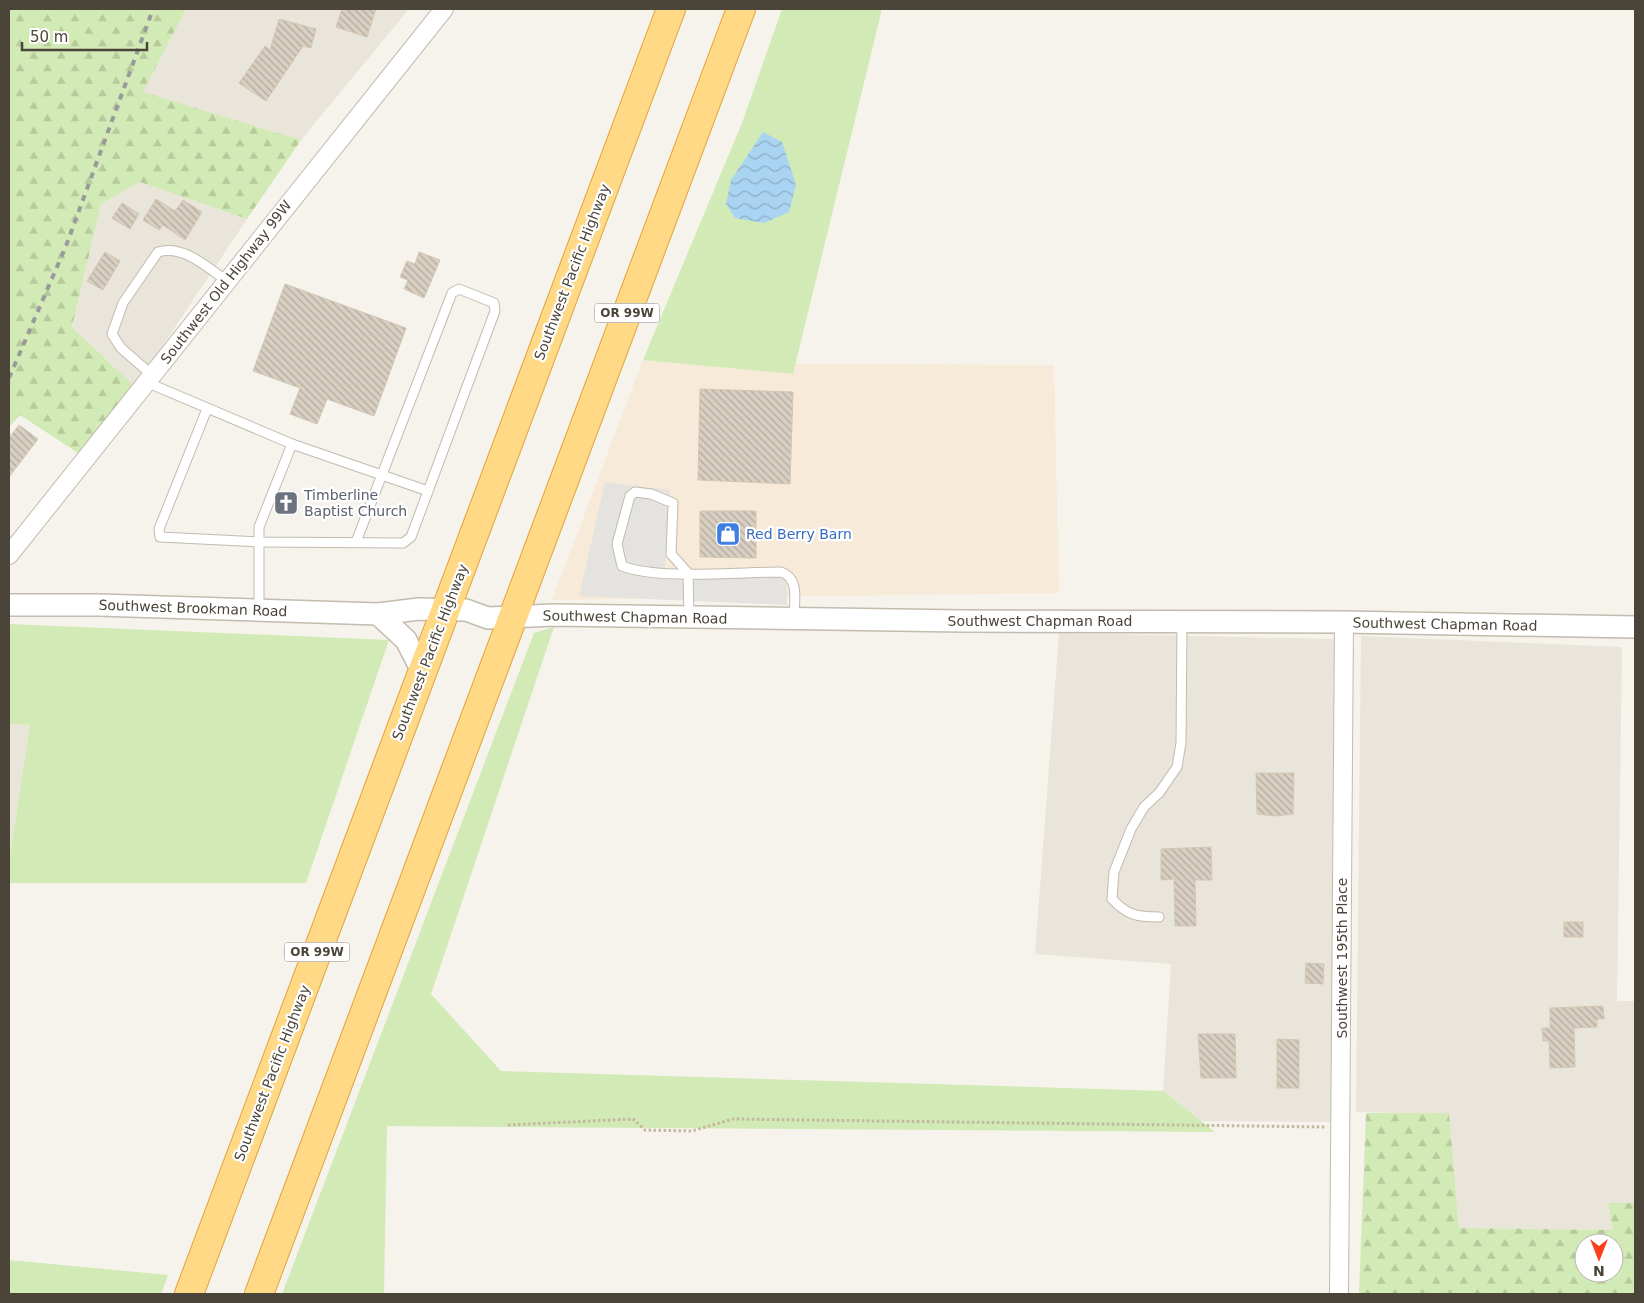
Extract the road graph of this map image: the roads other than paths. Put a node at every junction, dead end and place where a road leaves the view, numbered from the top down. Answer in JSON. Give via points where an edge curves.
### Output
{"nodes":[{"id":1,"x":444,"y":9,"type":"edge"},
{"id":2,"x":671,"y":9,"type":"edge"},
{"id":3,"x":741,"y":9,"type":"edge"},
{"id":4,"x":227,"y":281,"type":"junction"},
{"id":5,"x":149,"y":378,"type":"junction"},
{"id":6,"x":207,"y":410,"type":"junction"},
{"id":7,"x":292,"y":444,"type":"junction"},
{"id":8,"x":382,"y":474,"type":"junction"},
{"id":9,"x":428,"y":491,"type":"junction"},
{"id":10,"x":260,"y":542,"type":"junction"},
{"id":11,"x":356,"y":542,"type":"junction"},
{"id":12,"x":9,"y":554,"type":"edge"},
{"id":13,"x":688,"y":573,"type":"junction"},
{"id":14,"x":9,"y":605,"type":"edge"},
{"id":15,"x":259,"y":610,"type":"junction"},
{"id":16,"x":446,"y":610,"type":"junction"},
{"id":17,"x":378,"y":614,"type":"junction"},
{"id":18,"x":512,"y":617,"type":"junction"},
{"id":19,"x":689,"y":617,"type":"junction"},
{"id":20,"x":794,"y":618,"type":"junction"},
{"id":21,"x":1182,"y":622,"type":"junction"},
{"id":22,"x":1344,"y":622,"type":"junction"},
{"id":23,"x":1635,"y":627,"type":"edge"},
{"id":24,"x":422,"y":671,"type":"junction"},
{"id":25,"x":1159,"y":917,"type":"dead end"},
{"id":26,"x":189,"y":1294,"type":"edge"},
{"id":27,"x":259,"y":1294,"type":"edge"},
{"id":28,"x":1339,"y":1294,"type":"edge"}],
"edges":[{"from":1,"to":4,"type":"street","name":"Southwest Old Highway 99W"},
{"from":2,"to":16,"type":"highway","name":"Southwest Pacific Highway","number":"OR 99W"},
{"from":3,"to":18,"type":"highway","number":"OR 99W"},
{"from":4,"to":5,"type":"street","name":"Southwest Old Highway 99W"},
{"from":4,"to":5,"type":"lane","via":[[179,251],[167,249],[158,252],[123,303],[112,334]]},
{"from":5,"to":6,"type":"lane"},
{"from":5,"to":12,"type":"street","name":"Southwest Old Highway 99W"},
{"from":6,"to":7,"type":"lane"},
{"from":6,"to":10,"type":"lane","via":[[158,529],[160,537]]},
{"from":7,"to":8,"type":"lane"},
{"from":7,"to":10,"type":"lane","via":[[259,527]]},
{"from":8,"to":9,"type":"lane"},
{"from":8,"to":9,"type":"lane","via":[[452,293],[459,289],[494,303],[495,311]]},
{"from":8,"to":11,"type":"lane"},
{"from":9,"to":11,"type":"lane","via":[[411,537],[403,543]]},
{"from":10,"to":11,"type":"lane"},
{"from":10,"to":15,"type":"lane"},
{"from":13,"to":13,"type":"lane","via":[[671,554],[673,503],[651,494],[634,492],[630,496],[617,544],[622,566],[638,572]]},
{"from":13,"to":19,"type":"lane"},
{"from":13,"to":20,"type":"lane","via":[[789,574],[794,580]]},
{"from":14,"to":15,"type":"street","name":"Southwest Brookman Road"},
{"from":15,"to":17,"type":"street","name":"Southwest Brookman Road"},
{"from":16,"to":17,"type":"street","name":"Southwest Brookman Road","via":[[420,609]]},
{"from":16,"to":18,"type":"street","name":"Southwest Chapman Road","via":[[466,610],[488,618]]},
{"from":16,"to":24,"type":"highway","name":"Southwest Pacific Highway","number":"OR 99W"},
{"from":17,"to":24,"type":"street","via":[[406,640]]},
{"from":18,"to":19,"type":"street","name":"Southwest Chapman Road"},
{"from":18,"to":27,"type":"highway","number":"OR 99W"},
{"from":19,"to":20,"type":"street","name":"Southwest Chapman Road"},
{"from":20,"to":21,"type":"street","name":"Southwest Chapman Road"},
{"from":21,"to":22,"type":"street","name":"Southwest Chapman Road"},
{"from":21,"to":25,"type":"lane","via":[[1181,744],[1177,767],[1140,814],[1114,872],[1112,899],[1124,911],[1144,917]]},
{"from":22,"to":23,"type":"street","name":"Southwest Chapman Road"},
{"from":22,"to":28,"type":"street","name":"Southwest 195th Place"},
{"from":24,"to":26,"type":"highway","name":"Southwest Pacific Highway","number":"OR 99W"}]}
